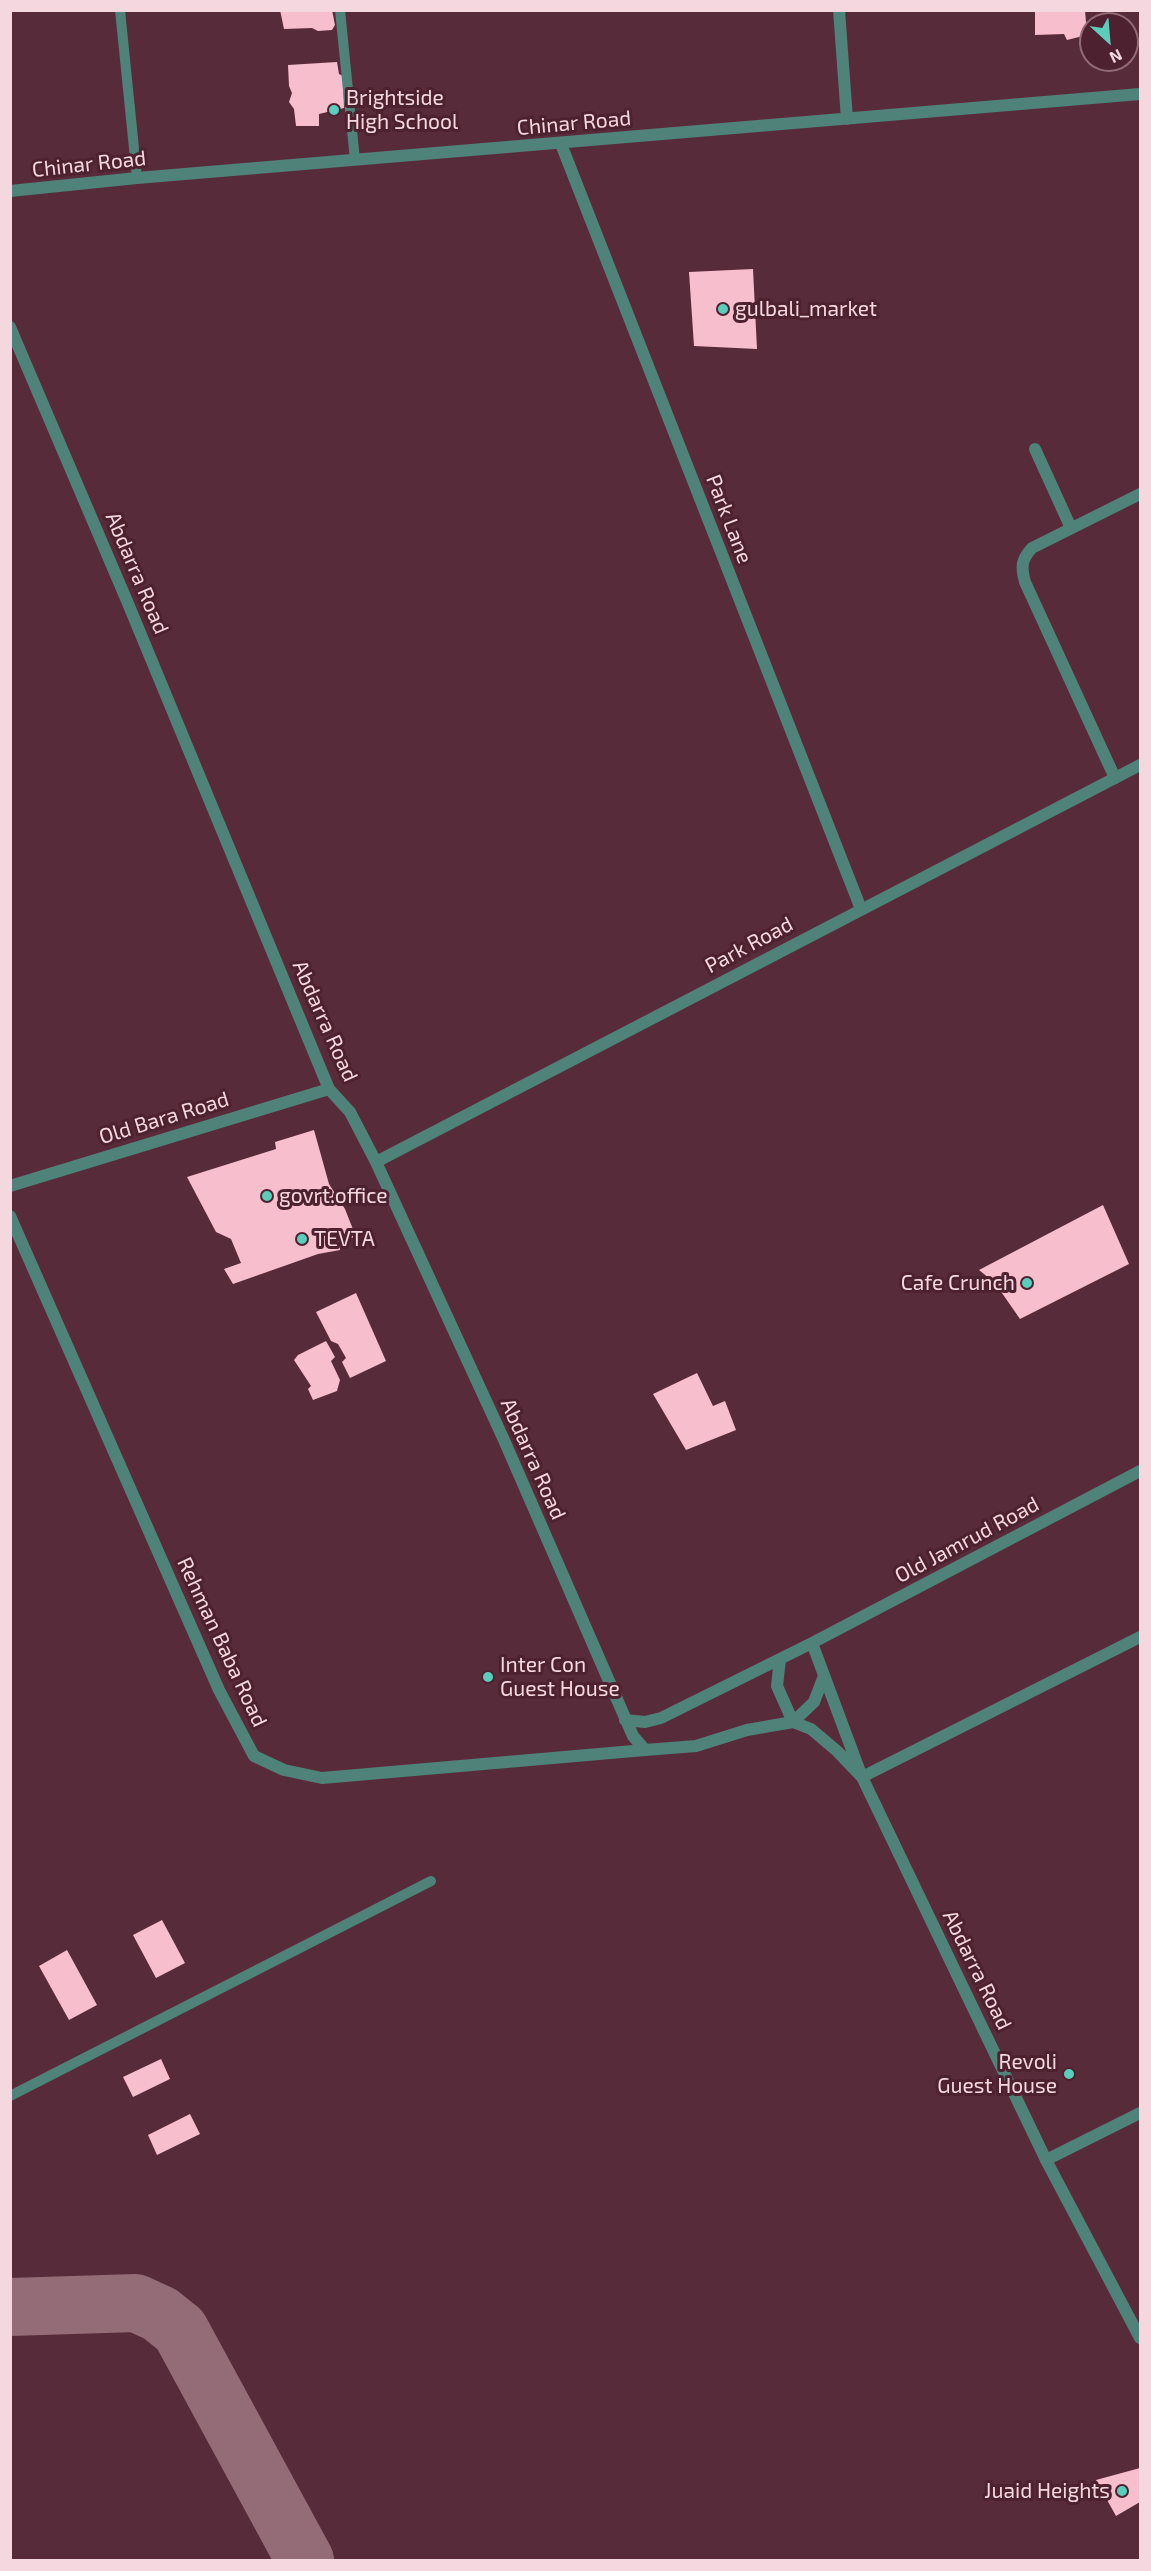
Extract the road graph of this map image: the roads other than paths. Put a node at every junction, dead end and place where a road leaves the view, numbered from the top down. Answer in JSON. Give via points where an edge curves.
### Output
{"nodes":[{"id":1,"x":120,"y":10,"type":"edge"},
{"id":2,"x":340,"y":10,"type":"edge"},
{"id":3,"x":839,"y":10,"type":"edge"},
{"id":4,"x":1140,"y":94,"type":"edge"},
{"id":5,"x":847,"y":119,"type":"junction"},
{"id":6,"x":561,"y":144,"type":"junction"},
{"id":7,"x":355,"y":159,"type":"junction"},
{"id":8,"x":137,"y":178,"type":"junction"},
{"id":9,"x":10,"y":191,"type":"edge"},
{"id":10,"x":10,"y":327,"type":"edge"},
{"id":11,"x":1035,"y":449,"type":"dead end"},
{"id":12,"x":1140,"y":494,"type":"edge"},
{"id":13,"x":1071,"y":528,"type":"junction"},
{"id":14,"x":1140,"y":765,"type":"edge"},
{"id":15,"x":1115,"y":778,"type":"junction"},
{"id":16,"x":861,"y":909,"type":"junction"},
{"id":17,"x":329,"y":1089,"type":"junction"},
{"id":18,"x":376,"y":1162,"type":"junction"},
{"id":19,"x":10,"y":1186,"type":"edge"},
{"id":20,"x":10,"y":1216,"type":"edge"},
{"id":21,"x":1140,"y":1471,"type":"edge"},
{"id":22,"x":1140,"y":1637,"type":"edge"},
{"id":23,"x":812,"y":1643,"type":"junction"},
{"id":24,"x":780,"y":1659,"type":"junction"},
{"id":25,"x":824,"y":1676,"type":"junction"},
{"id":26,"x":625,"y":1720,"type":"junction"},
{"id":27,"x":793,"y":1722,"type":"junction"},
{"id":28,"x":645,"y":1750,"type":"junction"},
{"id":29,"x":862,"y":1777,"type":"junction"},
{"id":30,"x":431,"y":1881,"type":"dead end"},
{"id":31,"x":10,"y":2096,"type":"edge"},
{"id":32,"x":1140,"y":2113,"type":"edge"},
{"id":33,"x":1046,"y":2160,"type":"junction"},
{"id":34,"x":1140,"y":2338,"type":"edge"}],
"edges":[{"from":1,"to":8,"type":"lane"},
{"from":2,"to":7,"type":"lane"},
{"from":3,"to":5,"type":"street"},
{"from":4,"to":5,"type":"street","name":"Chinar Road"},
{"from":5,"to":6,"type":"street","name":"Chinar Road"},
{"from":6,"to":7,"type":"street","name":"Chinar Road"},
{"from":6,"to":16,"type":"street","name":"Park Lane"},
{"from":7,"to":8,"type":"street","name":"Chinar Road"},
{"from":8,"to":9,"type":"street","name":"Chinar Road"},
{"from":10,"to":17,"type":"street","name":"Abdarra Road"},
{"from":11,"to":13,"type":"street"},
{"from":12,"to":13,"type":"street"},
{"from":13,"to":15,"type":"street","via":[[1032,548],[1022,567],[1025,582]]},
{"from":14,"to":15,"type":"street","name":"Park Road"},
{"from":15,"to":16,"type":"street","name":"Park Road"},
{"from":16,"to":18,"type":"street","name":"Park Road"},
{"from":17,"to":18,"type":"street","name":"Abdarra Road","via":[[350,1112]]},
{"from":17,"to":19,"type":"street","name":"Old Bara Road"},
{"from":18,"to":26,"type":"street","name":"Abdarra Road","via":[[504,1440]]},
{"from":20,"to":28,"type":"street","name":"Rehman Baba Road","via":[[219,1690],[254,1756],[285,1770],[322,1778]]},
{"from":21,"to":23,"type":"street","name":"Old Jamrud Road"},
{"from":22,"to":29,"type":"street"},
{"from":23,"to":24,"type":"street","name":"Old Jamrud Road"},
{"from":23,"to":25,"type":"street","name":"Abdarra Road"},
{"from":24,"to":26,"type":"street","name":"Old Jamrud Road","via":[[654,1721]]},
{"from":24,"to":27,"type":"street","via":[[777,1686]]},
{"from":25,"to":27,"type":"street","via":[[814,1702]]},
{"from":25,"to":29,"type":"street","name":"Abdarra Road"},
{"from":26,"to":28,"type":"street"},
{"from":27,"to":28,"type":"street","name":"Rehman Baba Road","via":[[747,1730],[696,1746]]},
{"from":27,"to":29,"type":"street","via":[[811,1729]]},
{"from":29,"to":33,"type":"street","name":"Abdarra Road"},
{"from":30,"to":31,"type":"lane"},
{"from":32,"to":33,"type":"street"},
{"from":33,"to":34,"type":"street","name":"Abdarra Road"}]}
